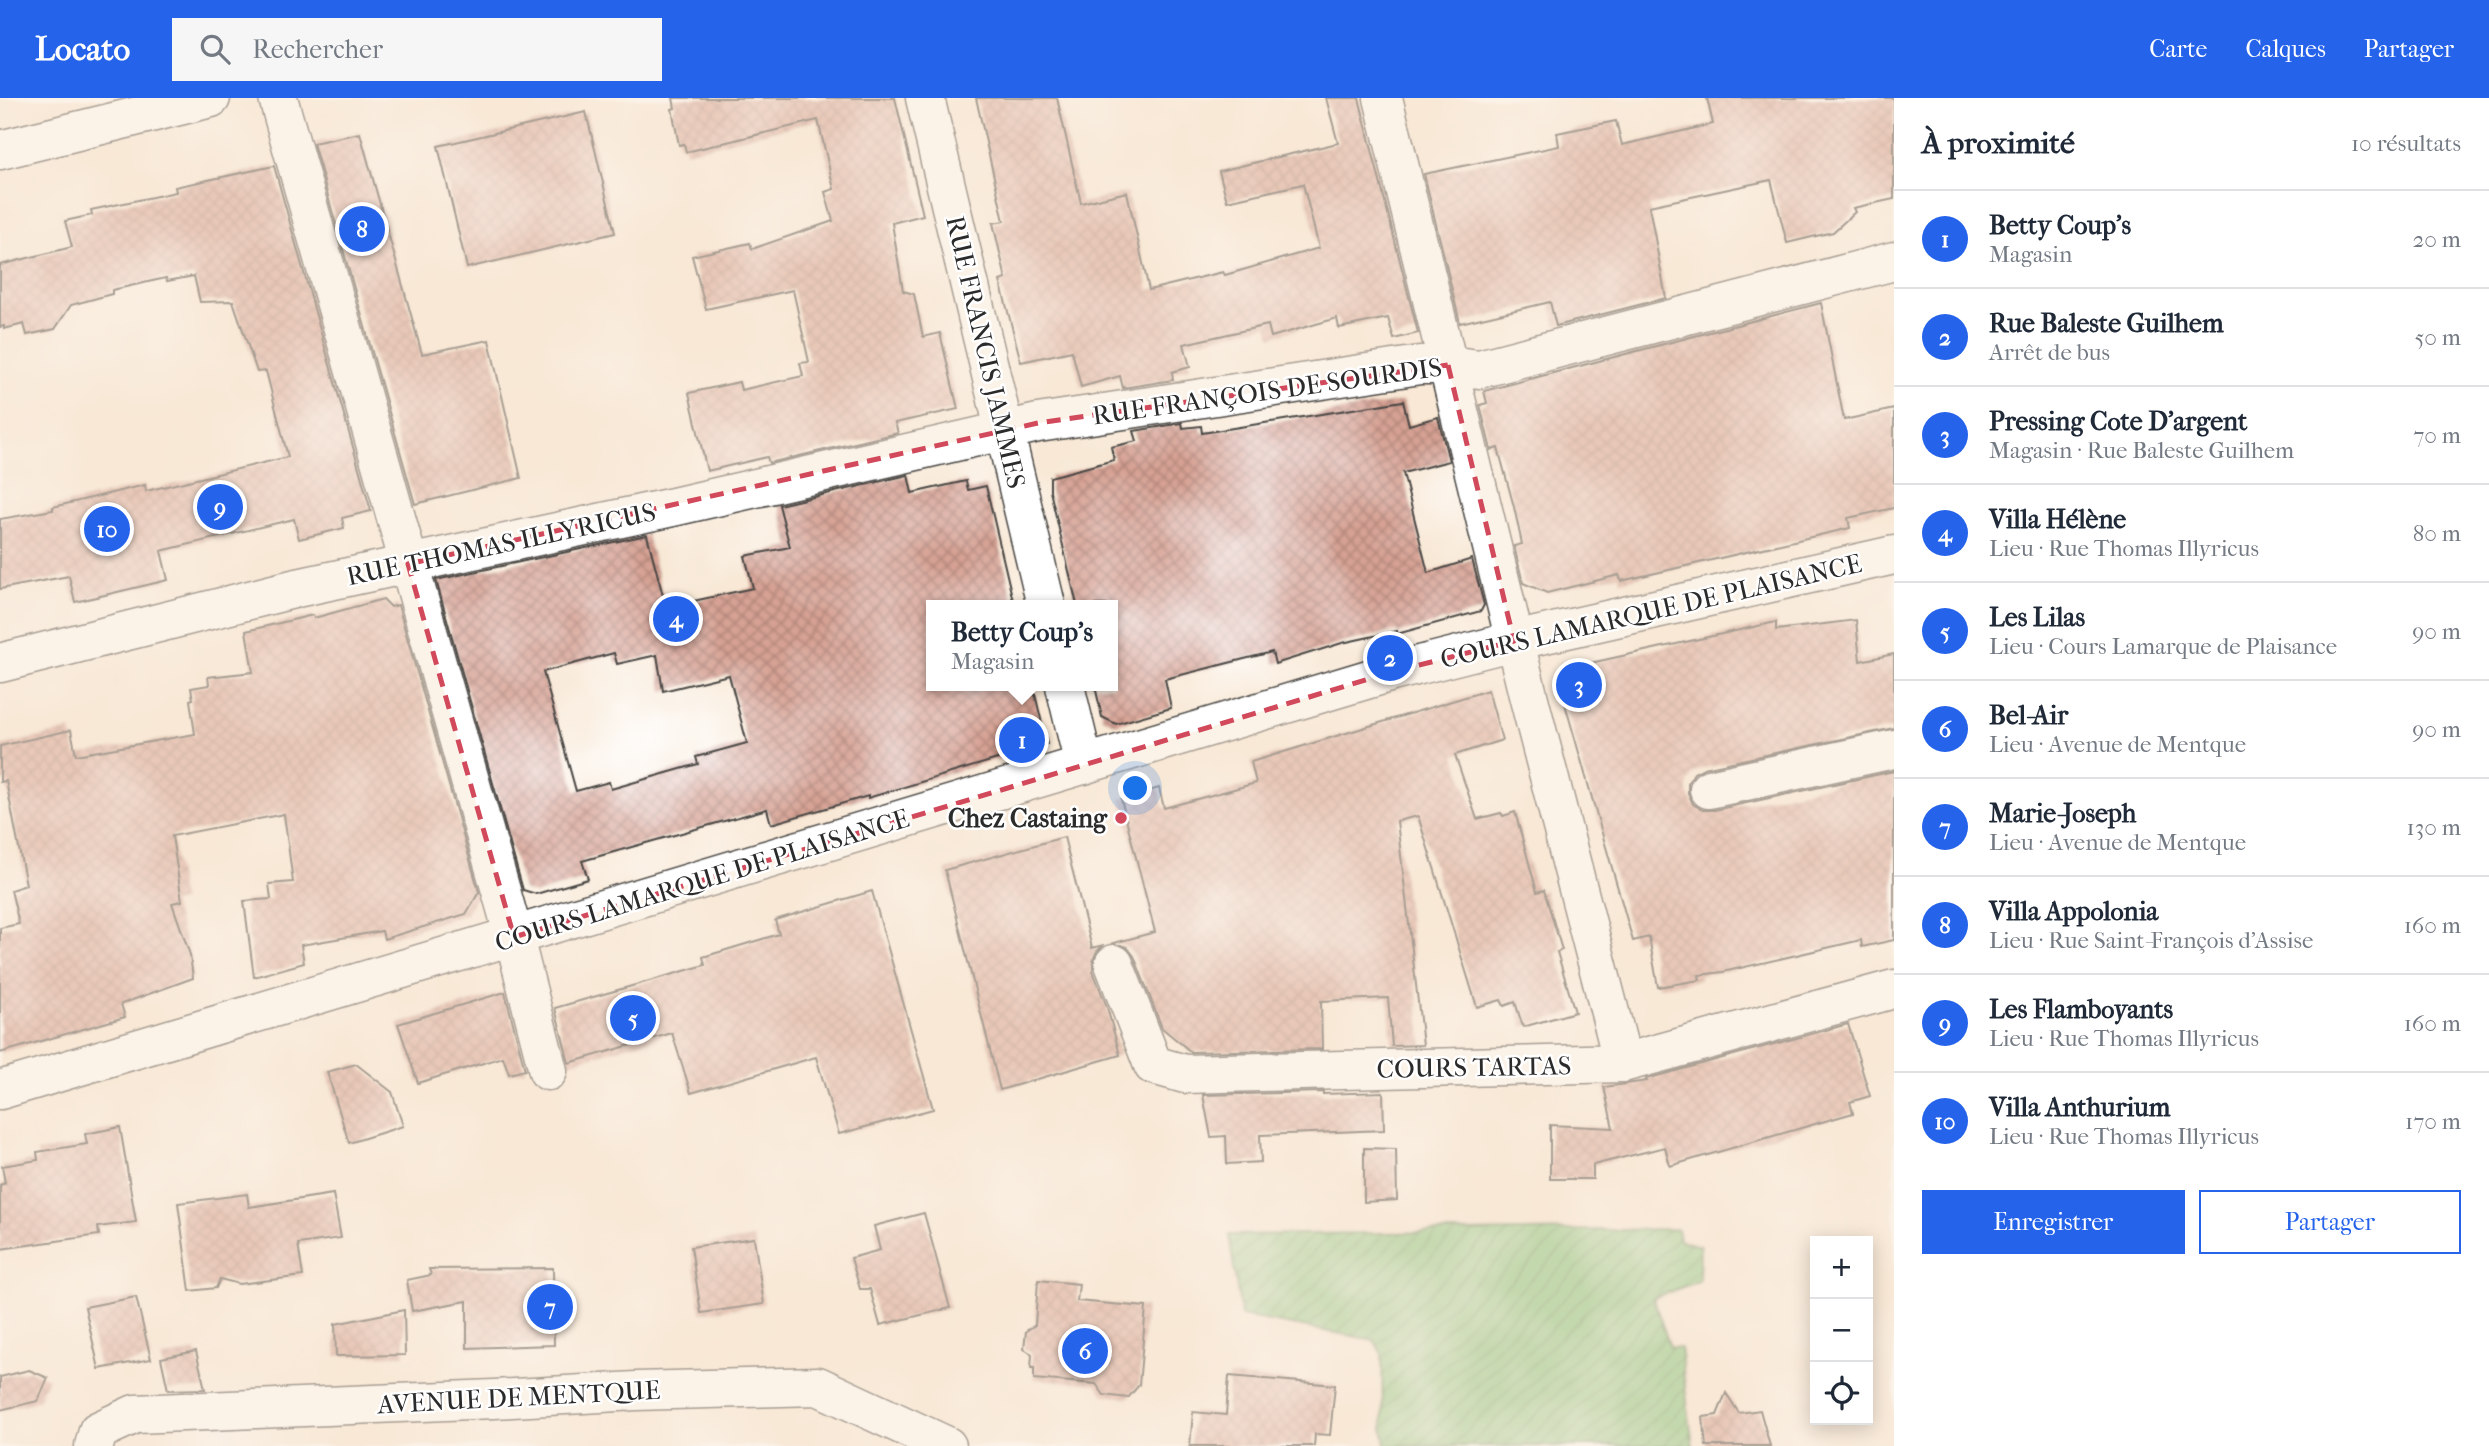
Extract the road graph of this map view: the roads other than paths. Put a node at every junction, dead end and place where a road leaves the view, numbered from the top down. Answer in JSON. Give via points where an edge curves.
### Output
{"nodes":[{"id":1,"x":211,"y":98,"type":"edge"},
{"id":2,"x":278,"y":98,"type":"edge"},
{"id":3,"x":925,"y":98,"type":"edge"},
{"id":4,"x":1383,"y":98,"type":"edge"},
{"id":5,"x":0,"y":150,"type":"edge"},
{"id":6,"x":1894,"y":261,"type":"edge"},
{"id":7,"x":1448,"y":365,"type":"junction"},
{"id":8,"x":1005,"y":432,"type":"junction"},
{"id":9,"x":1894,"y":555,"type":"edge"},
{"id":10,"x":408,"y":564,"type":"junction"},
{"id":11,"x":1045,"y":600,"type":"edge"},
{"id":12,"x":1514,"y":641,"type":"junction"},
{"id":13,"x":0,"y":663,"type":"edge"},
{"id":14,"x":1066,"y":691,"type":"edge"},
{"id":15,"x":1894,"y":749,"type":"edge"},
{"id":16,"x":1084,"y":765,"type":"junction"},
{"id":17,"x":1709,"y":789,"type":"dead end"},
{"id":18,"x":514,"y":937,"type":"junction"},
{"id":19,"x":1114,"y":964,"type":"dead end"},
{"id":20,"x":1894,"y":989,"type":"edge"},
{"id":21,"x":1623,"y":1063,"type":"junction"},
{"id":22,"x":548,"y":1072,"type":"dead end"},
{"id":23,"x":0,"y":1090,"type":"edge"},
{"id":24,"x":94,"y":1446,"type":"edge"},
{"id":25,"x":947,"y":1446,"type":"edge"}],
"edges":[{"from":1,"to":5,"type":"street"},
{"from":2,"to":10,"type":"street"},
{"from":3,"to":8,"type":"street","name":"RUE FRANCIS JAMMES"},
{"from":4,"to":7,"type":"street"},
{"from":6,"to":7,"type":"street","name":"RUE FRANÇOIS DE SOURDIS","via":[[1479,369]]},
{"from":7,"to":8,"type":"street","name":"RUE FRANÇOIS DE SOURDIS","via":[[1420,365]]},
{"from":7,"to":12,"type":"street"},
{"from":8,"to":10,"type":"street","name":"RUE THOMAS ILLYRICUS"},
{"from":8,"to":11,"type":"street","name":"RUE FRANCIS JAMMES"},
{"from":9,"to":12,"type":"street","name":"COURS LAMARQUE DE PLAISANCE"},
{"from":10,"to":13,"type":"street","name":"RUE THOMAS ILLYRICUS"},
{"from":10,"to":18,"type":"street"},
{"from":12,"to":16,"type":"street","name":"COURS LAMARQUE DE PLAISANCE","via":[[1392,672]]},
{"from":12,"to":21,"type":"street"},
{"from":14,"to":16,"type":"street"},
{"from":15,"to":17,"type":"street"},
{"from":16,"to":18,"type":"street","name":"COURS LAMARQUE DE PLAISANCE"},
{"from":18,"to":22,"type":"street"},
{"from":18,"to":23,"type":"street","name":"COURS LAMARQUE DE PLAISANCE"},
{"from":19,"to":21,"type":"street","name":"COURS TARTAS","via":[[1153,1065],[1185,1074]]},
{"from":20,"to":21,"type":"street","name":"COURS TARTAS"},
{"from":24,"to":25,"type":"street","name":"AVENUE DE MENTQUE","via":[[98,1431],[135,1414],[818,1386]]}]}
